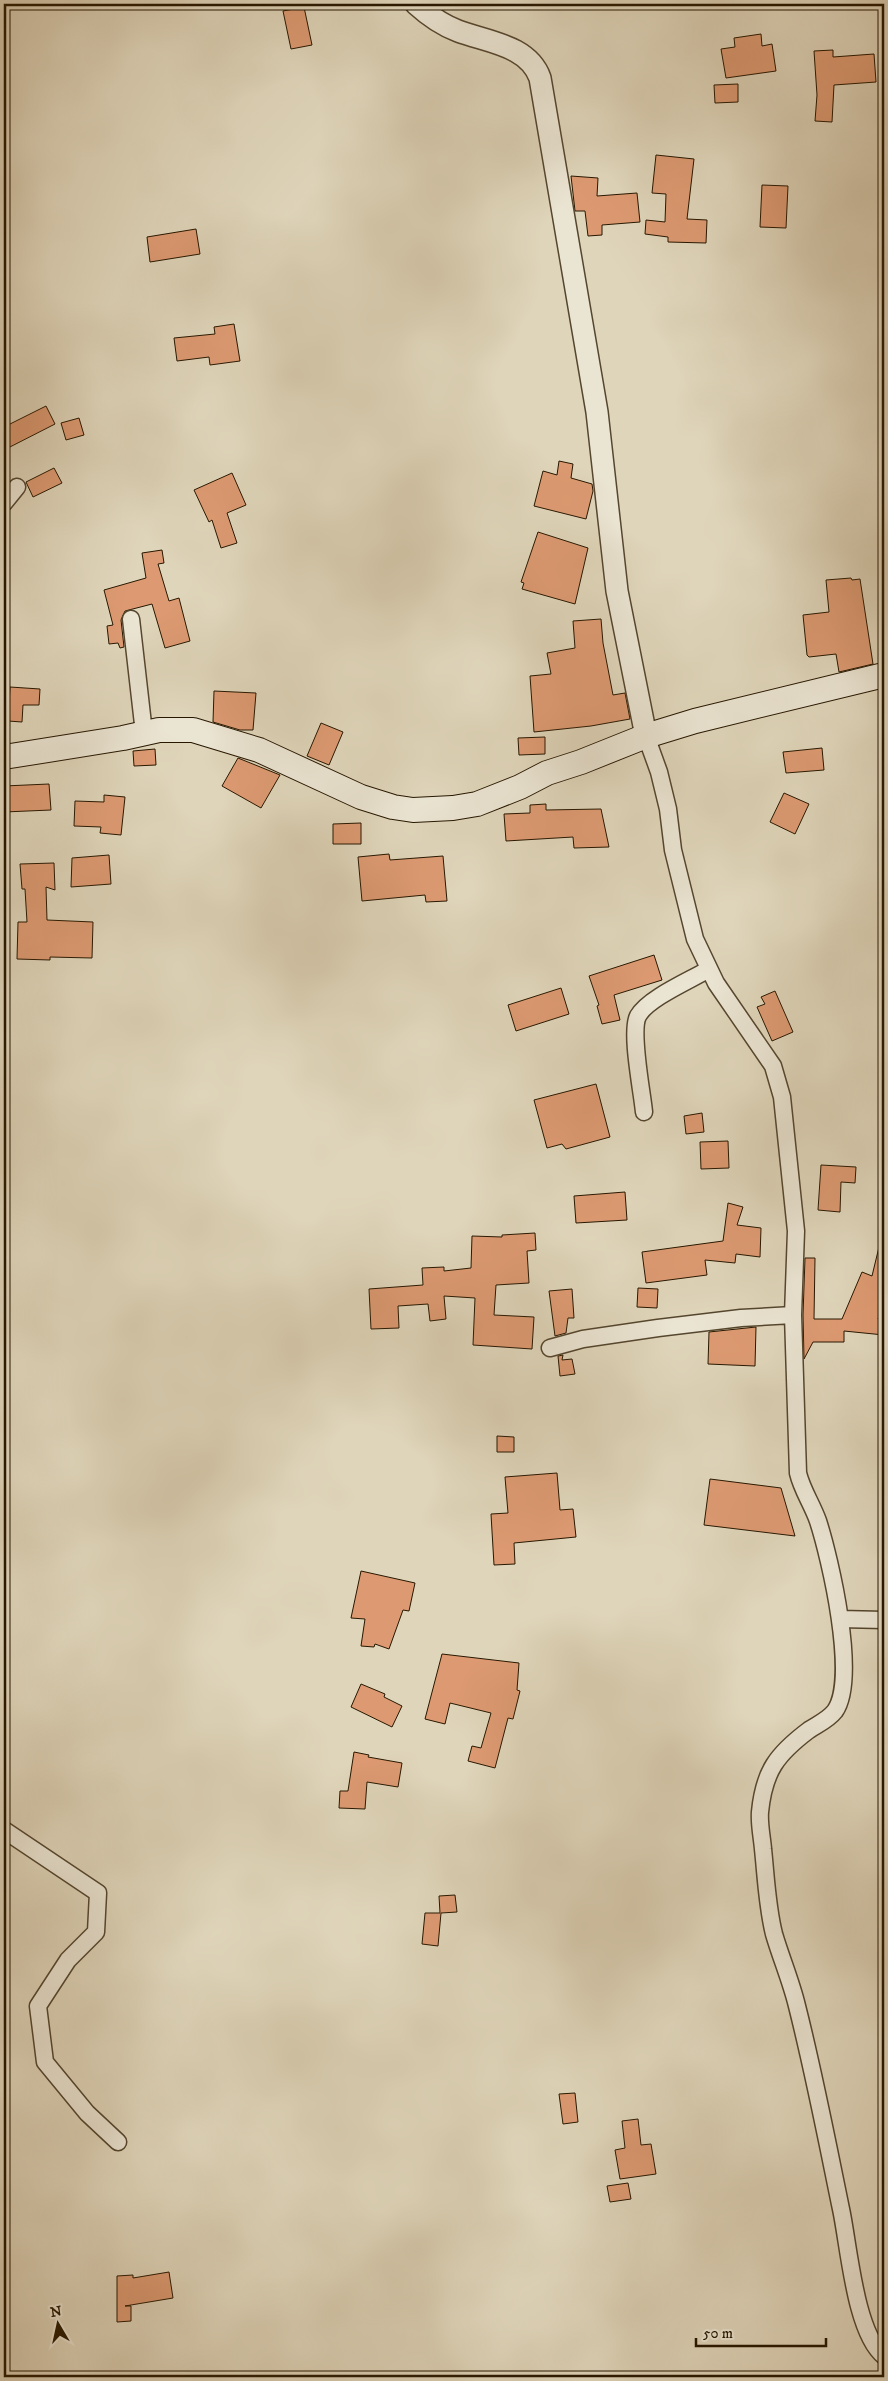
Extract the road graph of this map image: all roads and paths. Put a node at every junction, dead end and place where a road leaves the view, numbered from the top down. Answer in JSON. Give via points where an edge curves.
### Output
{"nodes":[{"id":1,"x":416,"y":4,"type":"edge"},
{"id":2,"x":16,"y":488,"type":"dead end"},
{"id":3,"x":4,"y":503,"type":"edge"},
{"id":4,"x":131,"y":618,"type":"dead end"},
{"id":5,"x":884,"y":675,"type":"edge"},
{"id":6,"x":144,"y":733,"type":"junction"},
{"id":7,"x":646,"y":736,"type":"junction"},
{"id":8,"x":4,"y":757,"type":"edge"},
{"id":9,"x":709,"y":969,"type":"junction"},
{"id":10,"x":644,"y":1112,"type":"dead end"},
{"id":11,"x":793,"y":1315,"type":"junction"},
{"id":12,"x":550,"y":1348,"type":"dead end"},
{"id":13,"x":840,"y":1619,"type":"junction"},
{"id":14,"x":884,"y":1620,"type":"edge"},
{"id":15,"x":4,"y":1830,"type":"edge"},
{"id":16,"x":118,"y":2142,"type":"dead end"},
{"id":17,"x":884,"y":2356,"type":"edge"}],
"edges":[{"from":1,"to":7,"type":"street","via":[[456,31],[514,49],[537,69],[540,78],[597,412],[617,591]]},
{"from":2,"to":3,"type":"street"},
{"from":4,"to":6,"type":"street"},
{"from":5,"to":7,"type":"main road","via":[[694,721]]},
{"from":6,"to":7,"type":"main road","via":[[193,730],[232,740],[361,797],[393,807],[421,810],[476,804]]},
{"from":6,"to":8,"type":"main road"},
{"from":7,"to":9,"type":"street","via":[[668,809],[673,850],[695,939]]},
{"from":9,"to":10,"type":"street","via":[[648,1005],[638,1016],[635,1030]]},
{"from":9,"to":11,"type":"street","via":[[773,1066],[782,1097],[796,1231]]},
{"from":11,"to":12,"type":"street","via":[[583,1338]]},
{"from":11,"to":13,"type":"street","via":[[798,1473],[818,1521]]},
{"from":13,"to":14,"type":"street"},
{"from":13,"to":17,"type":"street","via":[[843,1670],[838,1706],[778,1756],[766,1782],[760,1813],[772,1924],[799,2012],[862,2318],[868,2337]]},
{"from":15,"to":16,"type":"street","via":[[98,1893],[96,1932],[68,1960],[38,2006],[45,2062],[87,2113]]}]}
